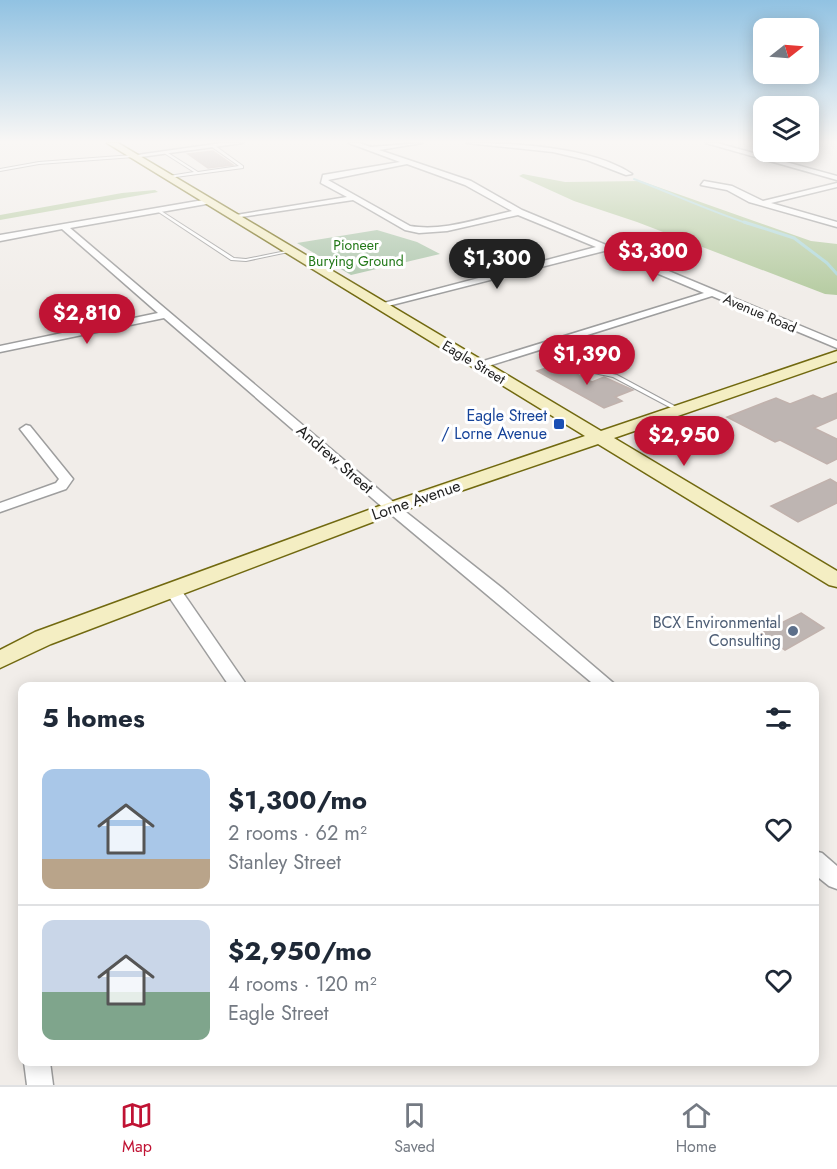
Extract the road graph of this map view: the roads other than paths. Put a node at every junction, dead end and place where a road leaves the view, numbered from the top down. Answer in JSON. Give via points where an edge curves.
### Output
{"nodes":[{"id":1,"x":197,"y":194,"type":"edge"},
{"id":2,"x":347,"y":194,"type":"edge"},
{"id":3,"x":487,"y":194,"type":"edge"},
{"id":4,"x":742,"y":194,"type":"edge"},
{"id":5,"x":802,"y":194,"type":"edge"},
{"id":6,"x":354,"y":198,"type":"junction"},
{"id":7,"x":209,"y":201,"type":"junction"},
{"id":8,"x":763,"y":203,"type":"junction"},
{"id":9,"x":158,"y":210,"type":"junction"},
{"id":10,"x":519,"y":212,"type":"junction"},
{"id":11,"x":234,"y":216,"type":"junction"},
{"id":12,"x":837,"y":225,"type":"edge"},
{"id":13,"x":64,"y":227,"type":"junction"},
{"id":14,"x":0,"y":238,"type":"edge"},
{"id":15,"x":604,"y":248,"type":"junction"},
{"id":16,"x":291,"y":251,"type":"junction"},
{"id":17,"x":713,"y":293,"type":"junction"},
{"id":18,"x":383,"y":306,"type":"junction"},
{"id":19,"x":168,"y":314,"type":"junction"},
{"id":20,"x":548,"y":345,"type":"junction"},
{"id":21,"x":0,"y":349,"type":"edge"},
{"id":22,"x":835,"y":355,"type":"edge"},
{"id":23,"x":481,"y":365,"type":"junction"},
{"id":24,"x":679,"y":410,"type":"junction"},
{"id":25,"x":26,"y":429,"type":"dead end"},
{"id":26,"x":598,"y":437,"type":"junction"},
{"id":27,"x":0,"y":508,"type":"edge"},
{"id":28,"x":392,"y":508,"type":"junction"},
{"id":29,"x":837,"y":580,"type":"edge"},
{"id":30,"x":173,"y":591,"type":"junction"},
{"id":31,"x":0,"y":660,"type":"edge"},
{"id":32,"x":236,"y":682,"type":"edge"},
{"id":33,"x":603,"y":682,"type":"edge"},
{"id":34,"x":819,"y":864,"type":"edge"},
{"id":35,"x":837,"y":879,"type":"edge"},
{"id":36,"x":38,"y":1066,"type":"edge"},
{"id":37,"x":40,"y":1085,"type":"edge"}],
"edges":[{"from":1,"to":7,"type":"main road","name":"Eagle Street"},
{"from":2,"to":6,"type":"street"},
{"from":3,"to":10,"type":"street","name":"Avenue Road"},
{"from":4,"to":8,"type":"street"},
{"from":5,"to":8,"type":"street"},
{"from":6,"to":10,"type":"street","via":[[417,231]]},
{"from":6,"to":11,"type":"street"},
{"from":7,"to":9,"type":"street"},
{"from":7,"to":11,"type":"main road","name":"Eagle Street"},
{"from":8,"to":12,"type":"street"},
{"from":9,"to":13,"type":"street"},
{"from":9,"to":16,"type":"lane","via":[[233,259]]},
{"from":10,"to":15,"type":"street","name":"Avenue Road"},
{"from":11,"to":16,"type":"main road","name":"Eagle Street"},
{"from":13,"to":14,"type":"street"},
{"from":13,"to":19,"type":"street","name":"Andrew Street"},
{"from":15,"to":17,"type":"street","name":"Avenue Road"},
{"from":15,"to":18,"type":"street"},
{"from":16,"to":18,"type":"main road","name":"Eagle Street"},
{"from":17,"to":20,"type":"street"},
{"from":17,"to":22,"type":"street","name":"Avenue Road"},
{"from":18,"to":23,"type":"main road","name":"Eagle Street"},
{"from":19,"to":21,"type":"street"},
{"from":19,"to":28,"type":"street","name":"Andrew Street"},
{"from":20,"to":23,"type":"street"},
{"from":20,"to":24,"type":"lane"},
{"from":22,"to":24,"type":"main road","name":"Lorne Avenue"},
{"from":23,"to":26,"type":"main road","name":"Eagle Street"},
{"from":24,"to":26,"type":"main road","name":"Lorne Avenue"},
{"from":25,"to":27,"type":"street","via":[[66,479],[61,486]]},
{"from":26,"to":28,"type":"main road","name":"Lorne Avenue"},
{"from":26,"to":29,"type":"main road","name":"Eagle Street"},
{"from":28,"to":30,"type":"main road","name":"Lorne Avenue"},
{"from":28,"to":33,"type":"street","name":"Andrew Street"},
{"from":30,"to":31,"type":"main road","name":"Lorne Avenue","via":[[43,639]]},
{"from":30,"to":32,"type":"street"},
{"from":34,"to":35,"type":"street"},
{"from":36,"to":37,"type":"street"}]}
